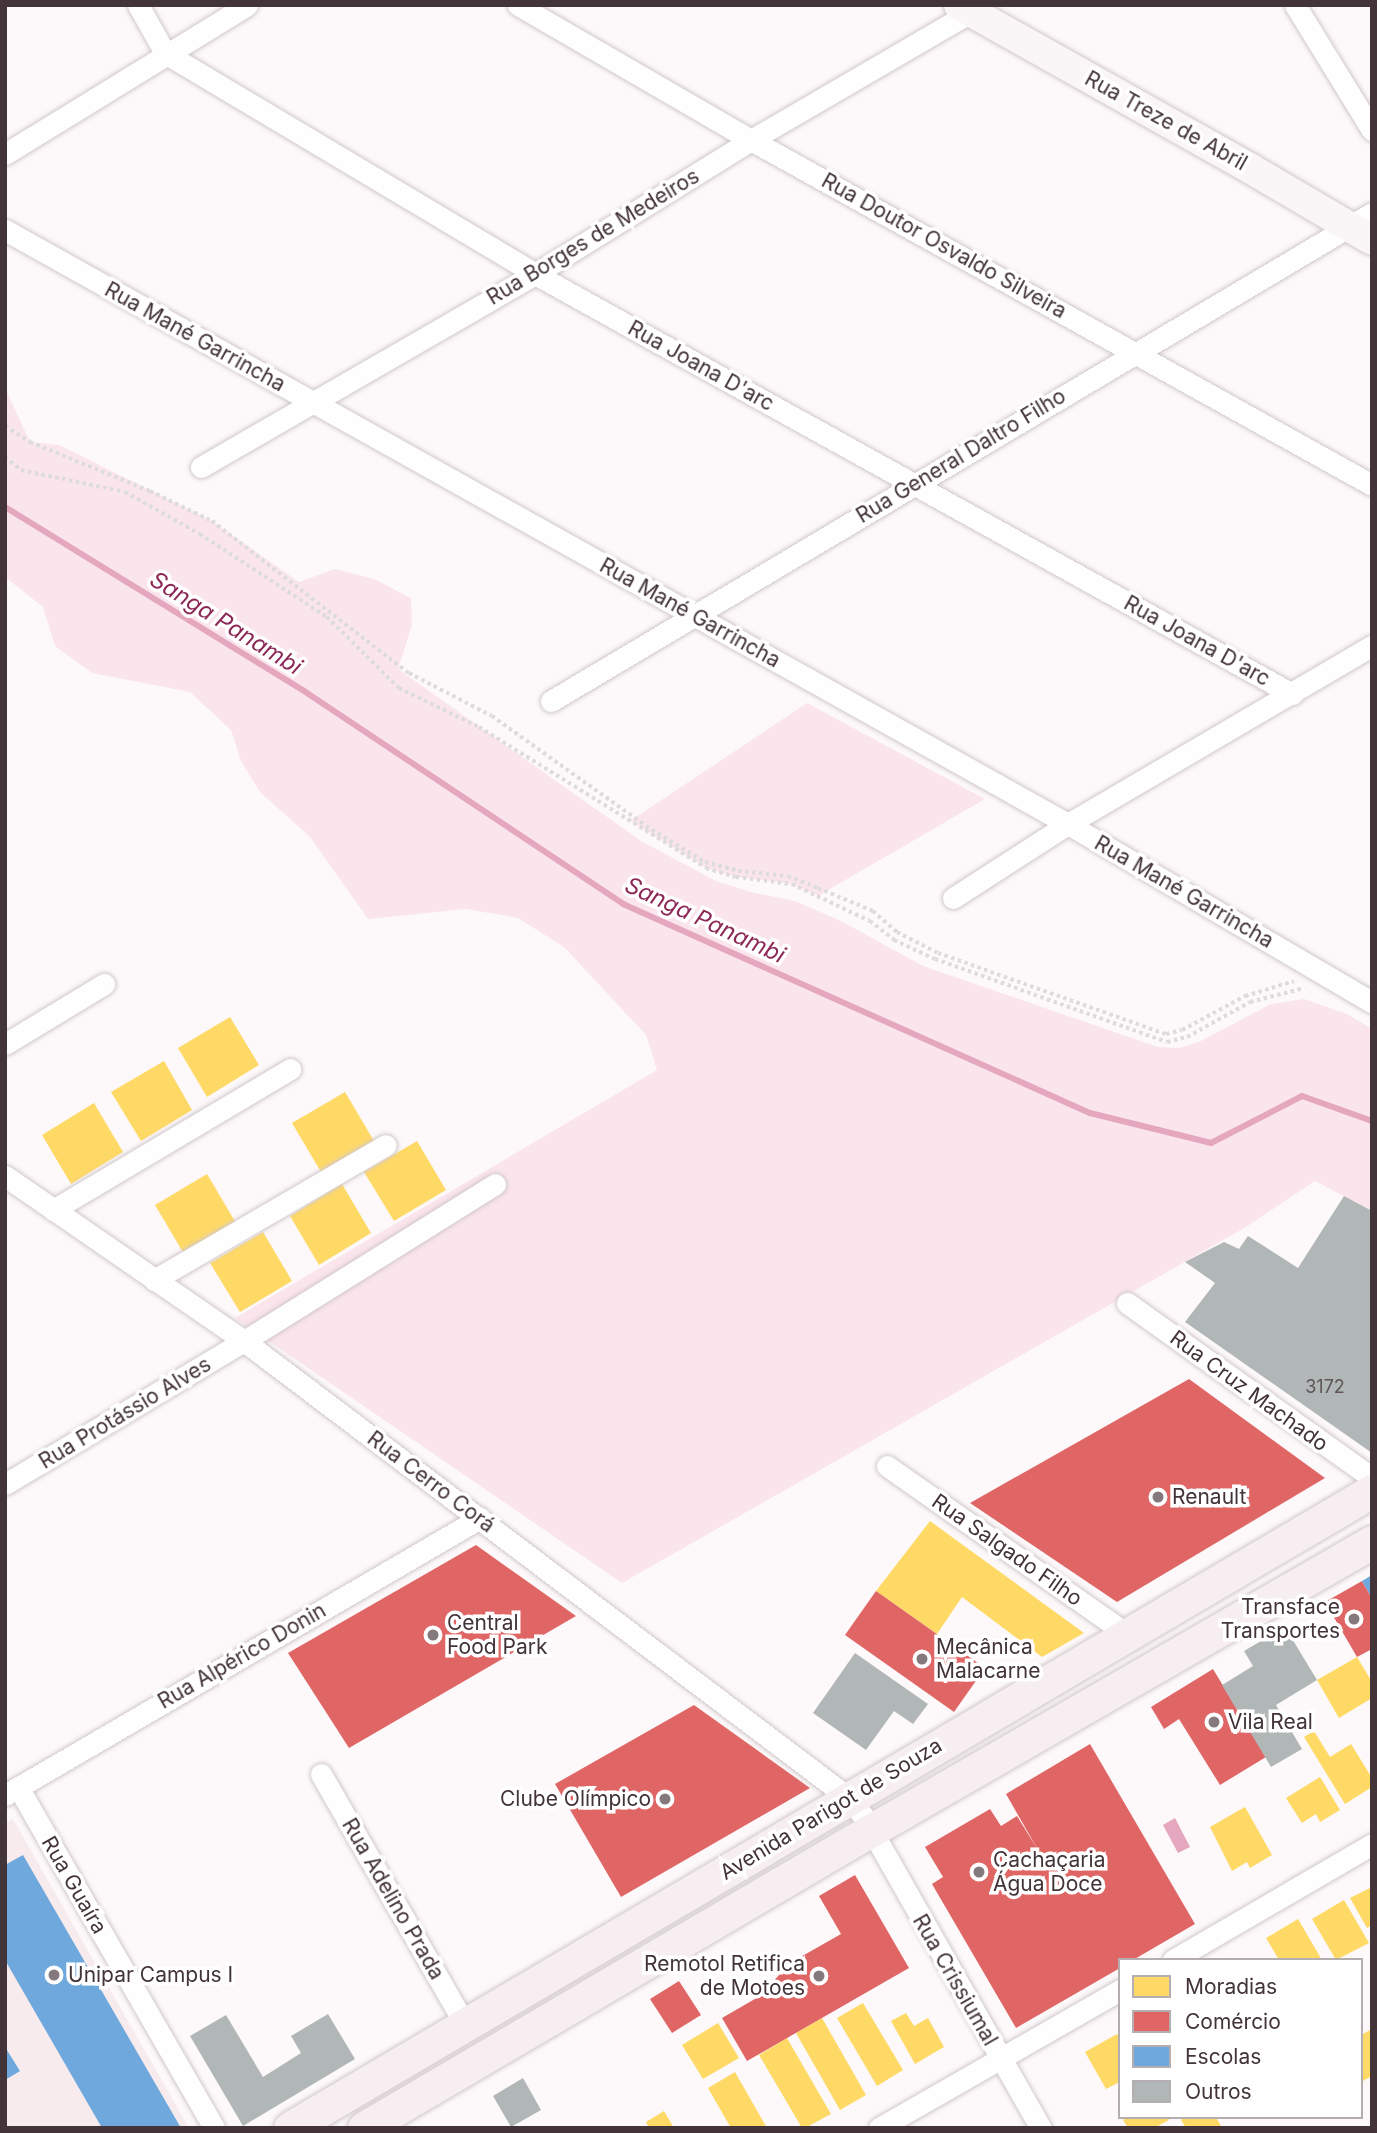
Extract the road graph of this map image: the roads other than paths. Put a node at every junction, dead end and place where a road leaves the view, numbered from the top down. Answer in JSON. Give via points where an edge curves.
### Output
{"nodes":[{"id":1,"x":138,"y":5,"type":"edge"},
{"id":2,"x":247,"y":5,"type":"edge"},
{"id":3,"x":518,"y":5,"type":"edge"},
{"id":4,"x":1294,"y":5,"type":"edge"},
{"id":5,"x":971,"y":8,"type":"edge"},
{"id":6,"x":165,"y":53,"type":"junction"},
{"id":7,"x":1372,"y":130,"type":"edge"},
{"id":8,"x":751,"y":140,"type":"junction"},
{"id":9,"x":5,"y":154,"type":"edge"},
{"id":10,"x":1364,"y":227,"type":"edge"},
{"id":11,"x":5,"y":230,"type":"edge"},
{"id":12,"x":535,"y":274,"type":"junction"},
{"id":13,"x":1136,"y":352,"type":"junction"},
{"id":14,"x":311,"y":403,"type":"junction"},
{"id":15,"x":201,"y":467,"type":"dead end"},
{"id":16,"x":914,"y":484,"type":"junction"},
{"id":17,"x":1372,"y":485,"type":"edge"},
{"id":18,"x":692,"y":614,"type":"junction"},
{"id":19,"x":1372,"y":646,"type":"edge"},
{"id":20,"x":1292,"y":694,"type":"junction"},
{"id":21,"x":551,"y":701,"type":"dead end"},
{"id":22,"x":1068,"y":824,"type":"junction"},
{"id":23,"x":953,"y":898,"type":"dead end"},
{"id":24,"x":104,"y":984,"type":"dead end"},
{"id":25,"x":1372,"y":1002,"type":"edge"},
{"id":26,"x":5,"y":1044,"type":"edge"},
{"id":27,"x":290,"y":1069,"type":"dead end"},
{"id":28,"x":386,"y":1144,"type":"dead end"},
{"id":29,"x":5,"y":1176,"type":"edge"},
{"id":30,"x":495,"y":1185,"type":"dead end"},
{"id":31,"x":53,"y":1210,"type":"junction"},
{"id":32,"x":154,"y":1280,"type":"junction"},
{"id":33,"x":1127,"y":1303,"type":"dead end"},
{"id":34,"x":244,"y":1341,"type":"junction"},
{"id":35,"x":887,"y":1466,"type":"dead end"},
{"id":36,"x":1372,"y":1478,"type":"edge"},
{"id":37,"x":5,"y":1484,"type":"edge"},
{"id":38,"x":1372,"y":1491,"type":"edge"},
{"id":39,"x":1339,"y":1511,"type":"junction"},
{"id":40,"x":480,"y":1518,"type":"junction"},
{"id":41,"x":1372,"y":1542,"type":"edge"},
{"id":42,"x":1277,"y":1597,"type":"junction"},
{"id":43,"x":1128,"y":1634,"type":"junction"},
{"id":44,"x":982,"y":1720,"type":"junction"},
{"id":45,"x":321,"y":1774,"type":"dead end"},
{"id":46,"x":12,"y":1791,"type":"edge"},
{"id":47,"x":849,"y":1798,"type":"junction"},
{"id":48,"x":872,"y":1831,"type":"junction"},
{"id":49,"x":1372,"y":1844,"type":"edge"},
{"id":50,"x":1175,"y":1958,"type":"edge"},
{"id":51,"x":1118,"y":1991,"type":"edge"},
{"id":52,"x":465,"y":2024,"type":"junction"},
{"id":53,"x":1001,"y":2060,"type":"junction"},
{"id":54,"x":214,"y":2128,"type":"edge"},
{"id":55,"x":290,"y":2128,"type":"edge"},
{"id":56,"x":364,"y":2128,"type":"edge"},
{"id":57,"x":879,"y":2128,"type":"edge"},
{"id":58,"x":1041,"y":2128,"type":"edge"}],
"edges":[{"from":1,"to":6,"type":"street","name":"Rua Joana D'arc"},
{"from":2,"to":6,"type":"street"},
{"from":3,"to":8,"type":"street","name":"Rua Doutor Osvaldo Silveira"},
{"from":4,"to":7,"type":"street"},
{"from":5,"to":8,"type":"street","name":"Rua Borges de Medeiros"},
{"from":5,"to":10,"type":"street","name":"Rua Treze de Abril","via":[[1251,169]]},
{"from":6,"to":9,"type":"street"},
{"from":6,"to":12,"type":"street","name":"Rua Joana D'arc"},
{"from":8,"to":12,"type":"street","name":"Rua Borges de Medeiros"},
{"from":8,"to":13,"type":"street","name":"Rua Doutor Osvaldo Silveira"},
{"from":10,"to":13,"type":"street","name":"Rua General Daltro Filho"},
{"from":11,"to":14,"type":"street","name":"Rua Mané Garrincha"},
{"from":12,"to":14,"type":"street","name":"Rua Borges de Medeiros"},
{"from":12,"to":16,"type":"street","name":"Rua Joana D'arc"},
{"from":13,"to":16,"type":"street","name":"Rua General Daltro Filho"},
{"from":13,"to":17,"type":"street","name":"Rua Doutor Osvaldo Silveira"},
{"from":14,"to":15,"type":"street","name":"Rua Borges de Medeiros"},
{"from":14,"to":18,"type":"street","name":"Rua Mané Garrincha"},
{"from":16,"to":18,"type":"street","name":"Rua General Daltro Filho"},
{"from":16,"to":20,"type":"street","name":"Rua Joana D'arc"},
{"from":18,"to":21,"type":"street","name":"Rua General Daltro Filho"},
{"from":18,"to":22,"type":"street","name":"Rua Mané Garrincha"},
{"from":19,"to":20,"type":"street"},
{"from":20,"to":22,"type":"street"},
{"from":22,"to":23,"type":"street"},
{"from":22,"to":25,"type":"street","name":"Rua Mané Garrincha"},
{"from":24,"to":26,"type":"street"},
{"from":27,"to":31,"type":"street"},
{"from":28,"to":32,"type":"street"},
{"from":29,"to":31,"type":"street","name":"Rua Cerro Corá"},
{"from":30,"to":34,"type":"street","name":"Rua Protássio Alves"},
{"from":31,"to":32,"type":"street","name":"Rua Cerro Corá"},
{"from":32,"to":34,"type":"street","name":"Rua Cerro Corá"},
{"from":33,"to":36,"type":"street","name":"Rua Cruz Machado"},
{"from":34,"to":37,"type":"street","name":"Rua Protássio Alves"},
{"from":34,"to":40,"type":"street","name":"Rua Cerro Corá"},
{"from":35,"to":43,"type":"street","name":"Rua Salgado Filho"},
{"from":38,"to":39,"type":"main road","name":"Avenida Parigot de Souza"},
{"from":39,"to":42,"type":"main road","via":[[1260,1573],[1256,1584]]},
{"from":39,"to":43,"type":"main road","name":"Avenida Parigot de Souza"},
{"from":40,"to":46,"type":"street","name":"Rua Alpérico Donin"},
{"from":40,"to":47,"type":"street","name":"Rua Cerro Corá"},
{"from":41,"to":42,"type":"main road","name":"Avenida Parigot de Souza"},
{"from":42,"to":48,"type":"main road","name":"Avenida Parigot de Souza"},
{"from":43,"to":44,"type":"main road","name":"Avenida Parigot de Souza"},
{"from":44,"to":47,"type":"main road","name":"Avenida Parigot de Souza"},
{"from":44,"to":48,"type":"main road","via":[[880,1796],[868,1815]]},
{"from":45,"to":52,"type":"street","name":"Rua Adelino Prada"},
{"from":46,"to":54,"type":"street","name":"Rua Guaíra"},
{"from":47,"to":48,"type":"street","name":"Rua Cerro Corá"},
{"from":47,"to":52,"type":"main road","name":"Avenida Parigot de Souza"},
{"from":48,"to":53,"type":"street","name":"Rua Crissiumal"},
{"from":48,"to":56,"type":"main road","name":"Avenida Parigot de Souza"},
{"from":49,"to":50,"type":"street"},
{"from":51,"to":53,"type":"street"},
{"from":52,"to":55,"type":"main road","name":"Avenida Parigot de Souza"},
{"from":53,"to":57,"type":"street"},
{"from":53,"to":58,"type":"street","name":"Rua Crissiumal"}]}
